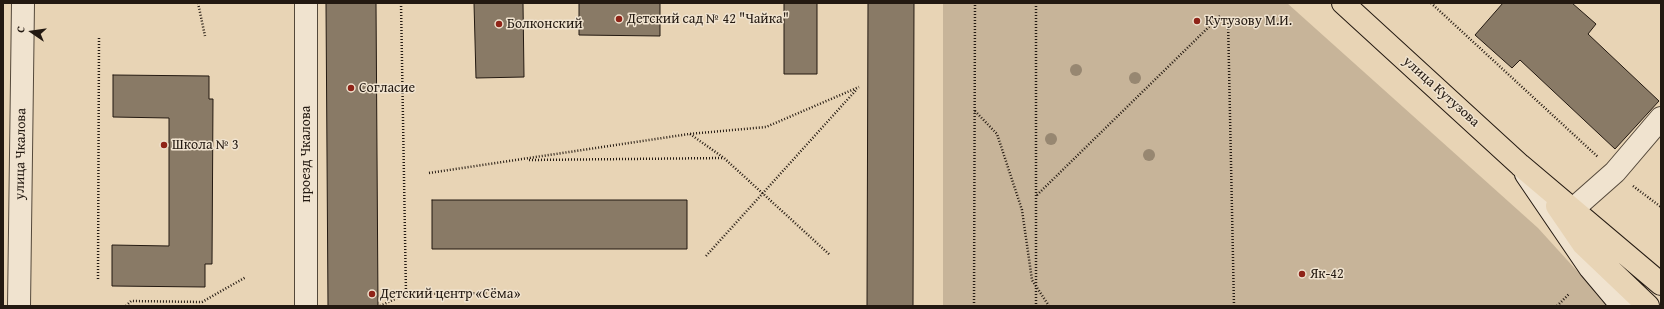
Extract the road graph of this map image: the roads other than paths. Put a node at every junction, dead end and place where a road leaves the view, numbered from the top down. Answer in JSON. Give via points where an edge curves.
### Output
{"nodes":[{"id":1,"x":23,"y":3,"type":"edge"},
{"id":2,"x":306,"y":3,"type":"edge"},
{"id":3,"x":1343,"y":3,"type":"edge"},
{"id":4,"x":1661,"y":118,"type":"edge"},
{"id":5,"x":1520,"y":165,"type":"junction"},
{"id":6,"x":1539,"y":181,"type":"junction"},
{"id":7,"x":1572,"y":210,"type":"junction"},
{"id":8,"x":1661,"y":284,"type":"edge"},
{"id":9,"x":19,"y":306,"type":"edge"},
{"id":10,"x":306,"y":306,"type":"edge"},
{"id":11,"x":1622,"y":306,"type":"edge"},
{"id":12,"x":1648,"y":306,"type":"edge"}],
"edges":[{"from":1,"to":9,"type":"street","name":"улица Чкалова"},
{"from":2,"to":10,"type":"street","name":"проезд Чкалова"},
{"from":3,"to":5,"type":"main road","name":"улица Кутузова"},
{"from":4,"to":7,"type":"street","via":[[1615,172]]},
{"from":5,"to":6,"type":"main road","name":"улица Кутузова"},
{"from":5,"to":11,"type":"street","via":[[1590,268]]},
{"from":6,"to":7,"type":"main road","name":"улица Кутузова"},
{"from":6,"to":12,"type":"main road","name":"улица Кутузова","via":[[1583,244]]},
{"from":7,"to":8,"type":"main road","name":"улица Кутузова"}]}
